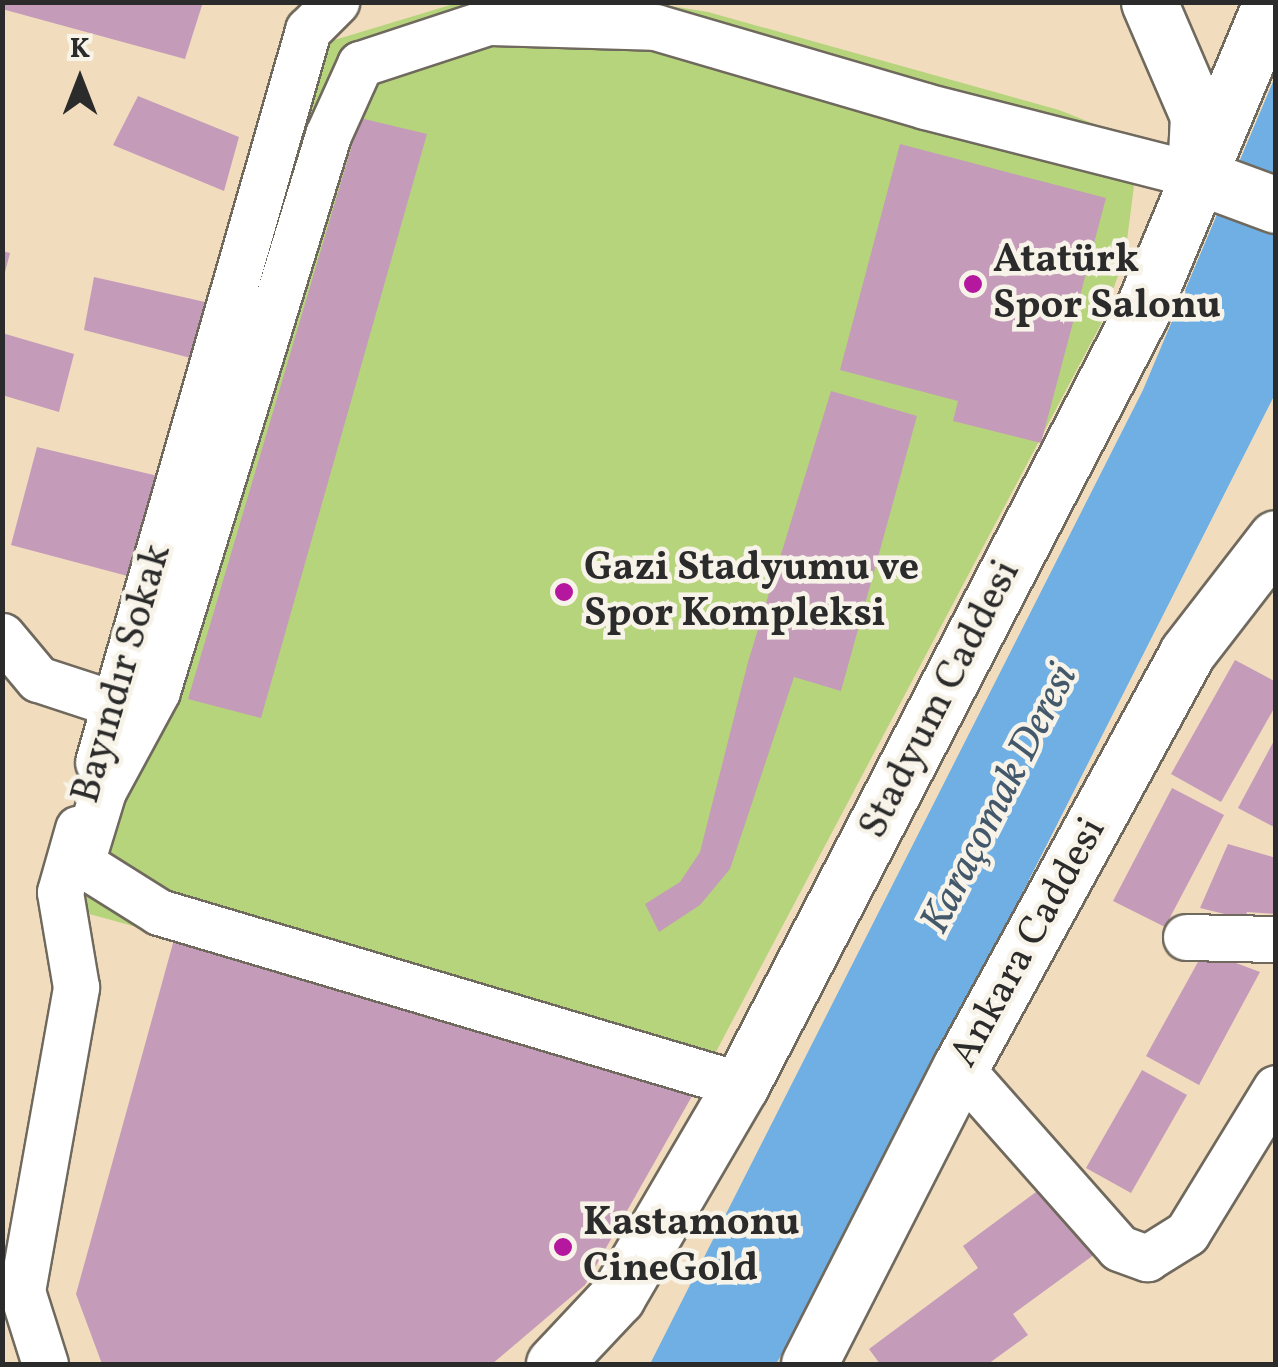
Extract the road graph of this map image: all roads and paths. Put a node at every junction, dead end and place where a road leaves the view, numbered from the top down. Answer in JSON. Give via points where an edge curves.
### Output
{"nodes":[{"id":1,"x":336,"y":2,"type":"edge"},
{"id":2,"x":1149,"y":2,"type":"edge"},
{"id":3,"x":489,"y":12,"type":"edge"},
{"id":4,"x":1264,"y":15,"type":"edge"},
{"id":5,"x":1195,"y":175,"type":"junction"},
{"id":6,"x":1276,"y":205,"type":"edge"},
{"id":7,"x":1266,"y":565,"type":"edge"},
{"id":8,"x":2,"y":636,"type":"edge"},
{"id":9,"x":114,"y":704,"type":"junction"},
{"id":10,"x":1186,"y":937,"type":"dead end"},
{"id":11,"x":1276,"y":939,"type":"edge"},
{"id":12,"x":960,"y":1068,"type":"junction"},
{"id":13,"x":741,"y":1085,"type":"junction"},
{"id":14,"x":1276,"y":1088,"type":"edge"},
{"id":15,"x":45,"y":1364,"type":"edge"},
{"id":16,"x":554,"y":1364,"type":"edge"},
{"id":17,"x":810,"y":1364,"type":"edge"}],
"edges":[{"from":1,"to":9,"type":"street","name":"Bayındır Sokak","via":[[308,30]]},
{"from":2,"to":5,"type":"main road","via":[[1198,116]]},
{"from":3,"to":5,"type":"street","via":[[655,27]]},
{"from":3,"to":13,"type":"street","via":[[360,64],[328,136],[157,691],[103,790],[81,863],[159,912]]},
{"from":4,"to":5,"type":"main road","name":"Stadyum Caddesi"},
{"from":5,"to":6,"type":"main road"},
{"from":5,"to":13,"type":"main road","name":"Stadyum Caddesi","via":[[1142,312]]},
{"from":7,"to":12,"type":"main road","name":"Ankara Caddesi","via":[[1187,653]]},
{"from":8,"to":9,"type":"street","via":[[38,679]]},
{"from":9,"to":15,"type":"street","name":"Bayındır Sokak","via":[[60,892],[76,987],[22,1291]]},
{"from":10,"to":11,"type":"street"},
{"from":12,"to":14,"type":"street","via":[[1119,1248],[1147,1258],[1187,1233]]},
{"from":12,"to":17,"type":"main road","name":"Ankara Caddesi"},
{"from":13,"to":16,"type":"main road","name":"Stadyum Caddesi","via":[[617,1298]]}]}
